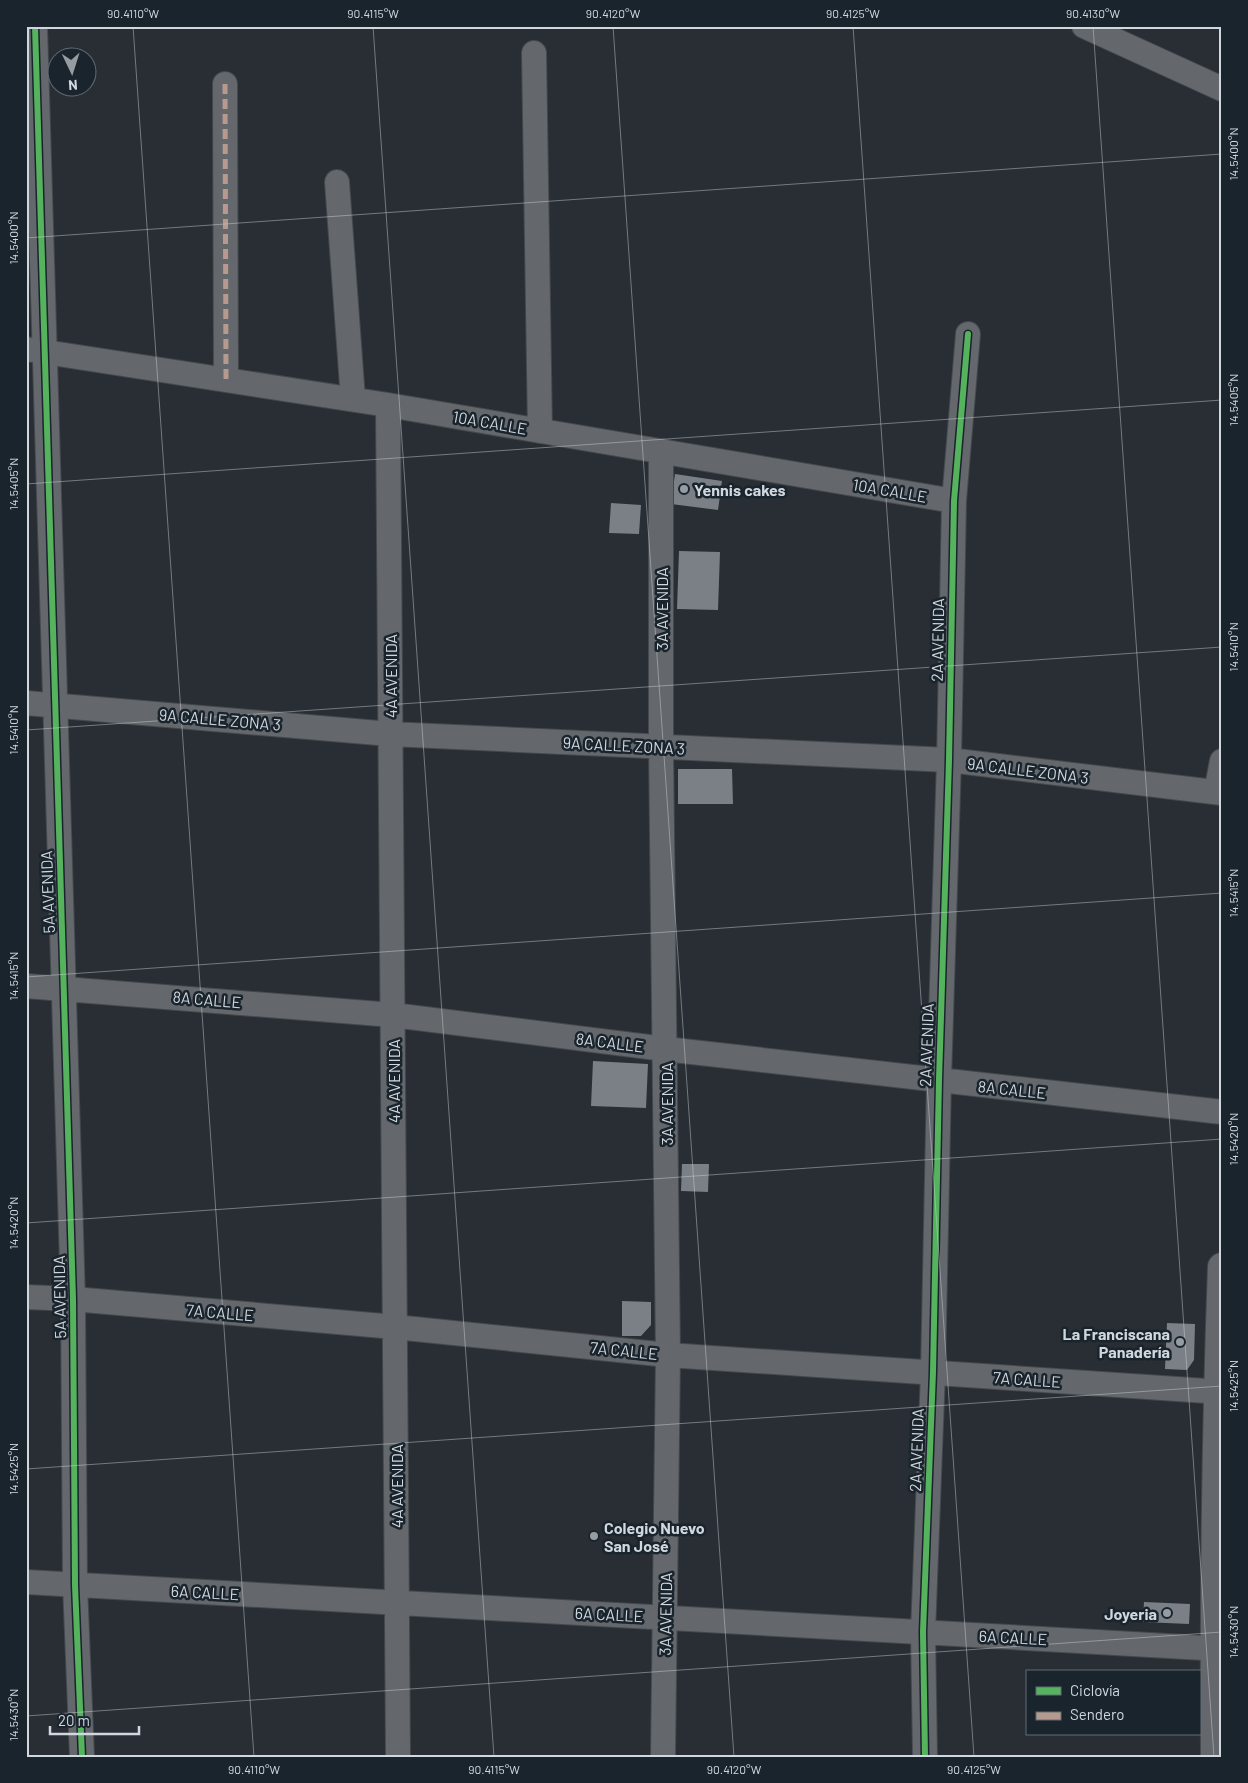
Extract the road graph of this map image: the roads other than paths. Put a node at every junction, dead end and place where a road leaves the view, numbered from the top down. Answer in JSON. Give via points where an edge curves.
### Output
{"nodes":[{"id":1,"x":1084,"y":26,"type":"edge"},
{"id":2,"x":32,"y":33,"type":"edge"},
{"id":3,"x":534,"y":53,"type":"dead end"},
{"id":4,"x":225,"y":84,"type":"dead end"},
{"id":5,"x":1222,"y":89,"type":"edge"},
{"id":6,"x":337,"y":182,"type":"dead end"},
{"id":7,"x":968,"y":334,"type":"dead end"},
{"id":8,"x":36,"y":351,"type":"edge"},
{"id":9,"x":226,"y":380,"type":"junction"},
{"id":10,"x":353,"y":400,"type":"junction"},
{"id":11,"x":388,"y":405,"type":"junction"},
{"id":12,"x":540,"y":431,"type":"junction"},
{"id":13,"x":661,"y":451,"type":"junction"},
{"id":14,"x":954,"y":501,"type":"junction"},
{"id":15,"x":26,"y":703,"type":"edge"},
{"id":16,"x":55,"y":705,"type":"junction"},
{"id":17,"x":390,"y":734,"type":"junction"},
{"id":18,"x":661,"y":747,"type":"junction"},
{"id":19,"x":949,"y":760,"type":"junction"},
{"id":20,"x":1222,"y":762,"type":"edge"},
{"id":21,"x":1219,"y":793,"type":"edge"},
{"id":22,"x":26,"y":986,"type":"edge"},
{"id":23,"x":64,"y":988,"type":"junction"},
{"id":24,"x":392,"y":1014,"type":"junction"},
{"id":25,"x":665,"y":1049,"type":"junction"},
{"id":26,"x":939,"y":1080,"type":"junction"},
{"id":27,"x":1222,"y":1112,"type":"edge"},
{"id":28,"x":1222,"y":1267,"type":"edge"},
{"id":29,"x":26,"y":1297,"type":"edge"},
{"id":30,"x":73,"y":1299,"type":"junction"},
{"id":31,"x":395,"y":1327,"type":"junction"},
{"id":32,"x":668,"y":1355,"type":"junction"},
{"id":33,"x":933,"y":1372,"type":"junction"},
{"id":34,"x":1220,"y":1392,"type":"edge"},
{"id":35,"x":26,"y":1582,"type":"edge"},
{"id":36,"x":75,"y":1584,"type":"junction"},
{"id":37,"x":397,"y":1602,"type":"junction"},
{"id":38,"x":665,"y":1618,"type":"junction"},
{"id":39,"x":923,"y":1632,"type":"junction"},
{"id":40,"x":1218,"y":1648,"type":"edge"},
{"id":41,"x":82,"y":1757,"type":"edge"},
{"id":42,"x":398,"y":1757,"type":"edge"},
{"id":43,"x":664,"y":1757,"type":"edge"},
{"id":44,"x":925,"y":1757,"type":"edge"},
{"id":45,"x":1215,"y":1757,"type":"edge"}],
"edges":[{"from":1,"to":5,"type":"street"},
{"from":2,"to":8,"type":"street","name":"5A AVENIDA"},
{"from":3,"to":12,"type":"street"},
{"from":4,"to":9,"type":"street"},
{"from":6,"to":10,"type":"street"},
{"from":7,"to":14,"type":"street","name":"2A AVENIDA"},
{"from":8,"to":9,"type":"street","name":"10A CALLE"},
{"from":8,"to":16,"type":"street","name":"5A AVENIDA"},
{"from":9,"to":10,"type":"street","name":"10A CALLE"},
{"from":10,"to":11,"type":"street","name":"10A CALLE"},
{"from":11,"to":12,"type":"street","name":"10A CALLE"},
{"from":11,"to":17,"type":"street","name":"4A AVENIDA"},
{"from":12,"to":13,"type":"street","name":"10A CALLE"},
{"from":13,"to":14,"type":"street","name":"10A CALLE"},
{"from":13,"to":18,"type":"street","name":"3A AVENIDA"},
{"from":14,"to":19,"type":"street","name":"2A AVENIDA"},
{"from":15,"to":16,"type":"street","name":"9A CALLE ZONA 3"},
{"from":16,"to":17,"type":"street","name":"9A CALLE ZONA 3"},
{"from":16,"to":23,"type":"street","name":"5A AVENIDA"},
{"from":17,"to":18,"type":"street","name":"9A CALLE ZONA 3"},
{"from":17,"to":24,"type":"street","name":"4A AVENIDA"},
{"from":18,"to":19,"type":"street","name":"9A CALLE ZONA 3"},
{"from":18,"to":25,"type":"street","name":"3A AVENIDA"},
{"from":19,"to":21,"type":"street","name":"9A CALLE ZONA 3"},
{"from":19,"to":26,"type":"street","name":"2A AVENIDA"},
{"from":20,"to":21,"type":"street"},
{"from":22,"to":23,"type":"street","name":"8A CALLE"},
{"from":23,"to":24,"type":"street","name":"8A CALLE"},
{"from":23,"to":30,"type":"street","name":"5A AVENIDA"},
{"from":24,"to":25,"type":"street","name":"8A CALLE"},
{"from":24,"to":31,"type":"street","name":"4A AVENIDA"},
{"from":25,"to":26,"type":"street","name":"8A CALLE"},
{"from":25,"to":32,"type":"street","name":"3A AVENIDA"},
{"from":26,"to":27,"type":"street","name":"8A CALLE"},
{"from":26,"to":33,"type":"street","name":"2A AVENIDA"},
{"from":28,"to":34,"type":"street"},
{"from":29,"to":30,"type":"street","name":"7A CALLE"},
{"from":30,"to":31,"type":"street","name":"7A CALLE"},
{"from":30,"to":36,"type":"street","name":"5A AVENIDA"},
{"from":31,"to":32,"type":"street","name":"7A CALLE"},
{"from":31,"to":37,"type":"street","name":"4A AVENIDA"},
{"from":32,"to":33,"type":"street","name":"7A CALLE"},
{"from":32,"to":38,"type":"street","name":"3A AVENIDA"},
{"from":33,"to":34,"type":"street","name":"7A CALLE"},
{"from":33,"to":39,"type":"street","name":"2A AVENIDA"},
{"from":34,"to":40,"type":"street"},
{"from":35,"to":36,"type":"street","name":"6A CALLE"},
{"from":36,"to":37,"type":"street","name":"6A CALLE"},
{"from":36,"to":41,"type":"street","name":"5A AVENIDA"},
{"from":37,"to":38,"type":"street","name":"6A CALLE"},
{"from":37,"to":42,"type":"street","name":"4A AVENIDA"},
{"from":38,"to":39,"type":"street","name":"6A CALLE"},
{"from":38,"to":43,"type":"street","name":"3A AVENIDA"},
{"from":39,"to":40,"type":"street","name":"6A CALLE"},
{"from":39,"to":44,"type":"street","name":"2A AVENIDA"},
{"from":40,"to":45,"type":"street"}]}
